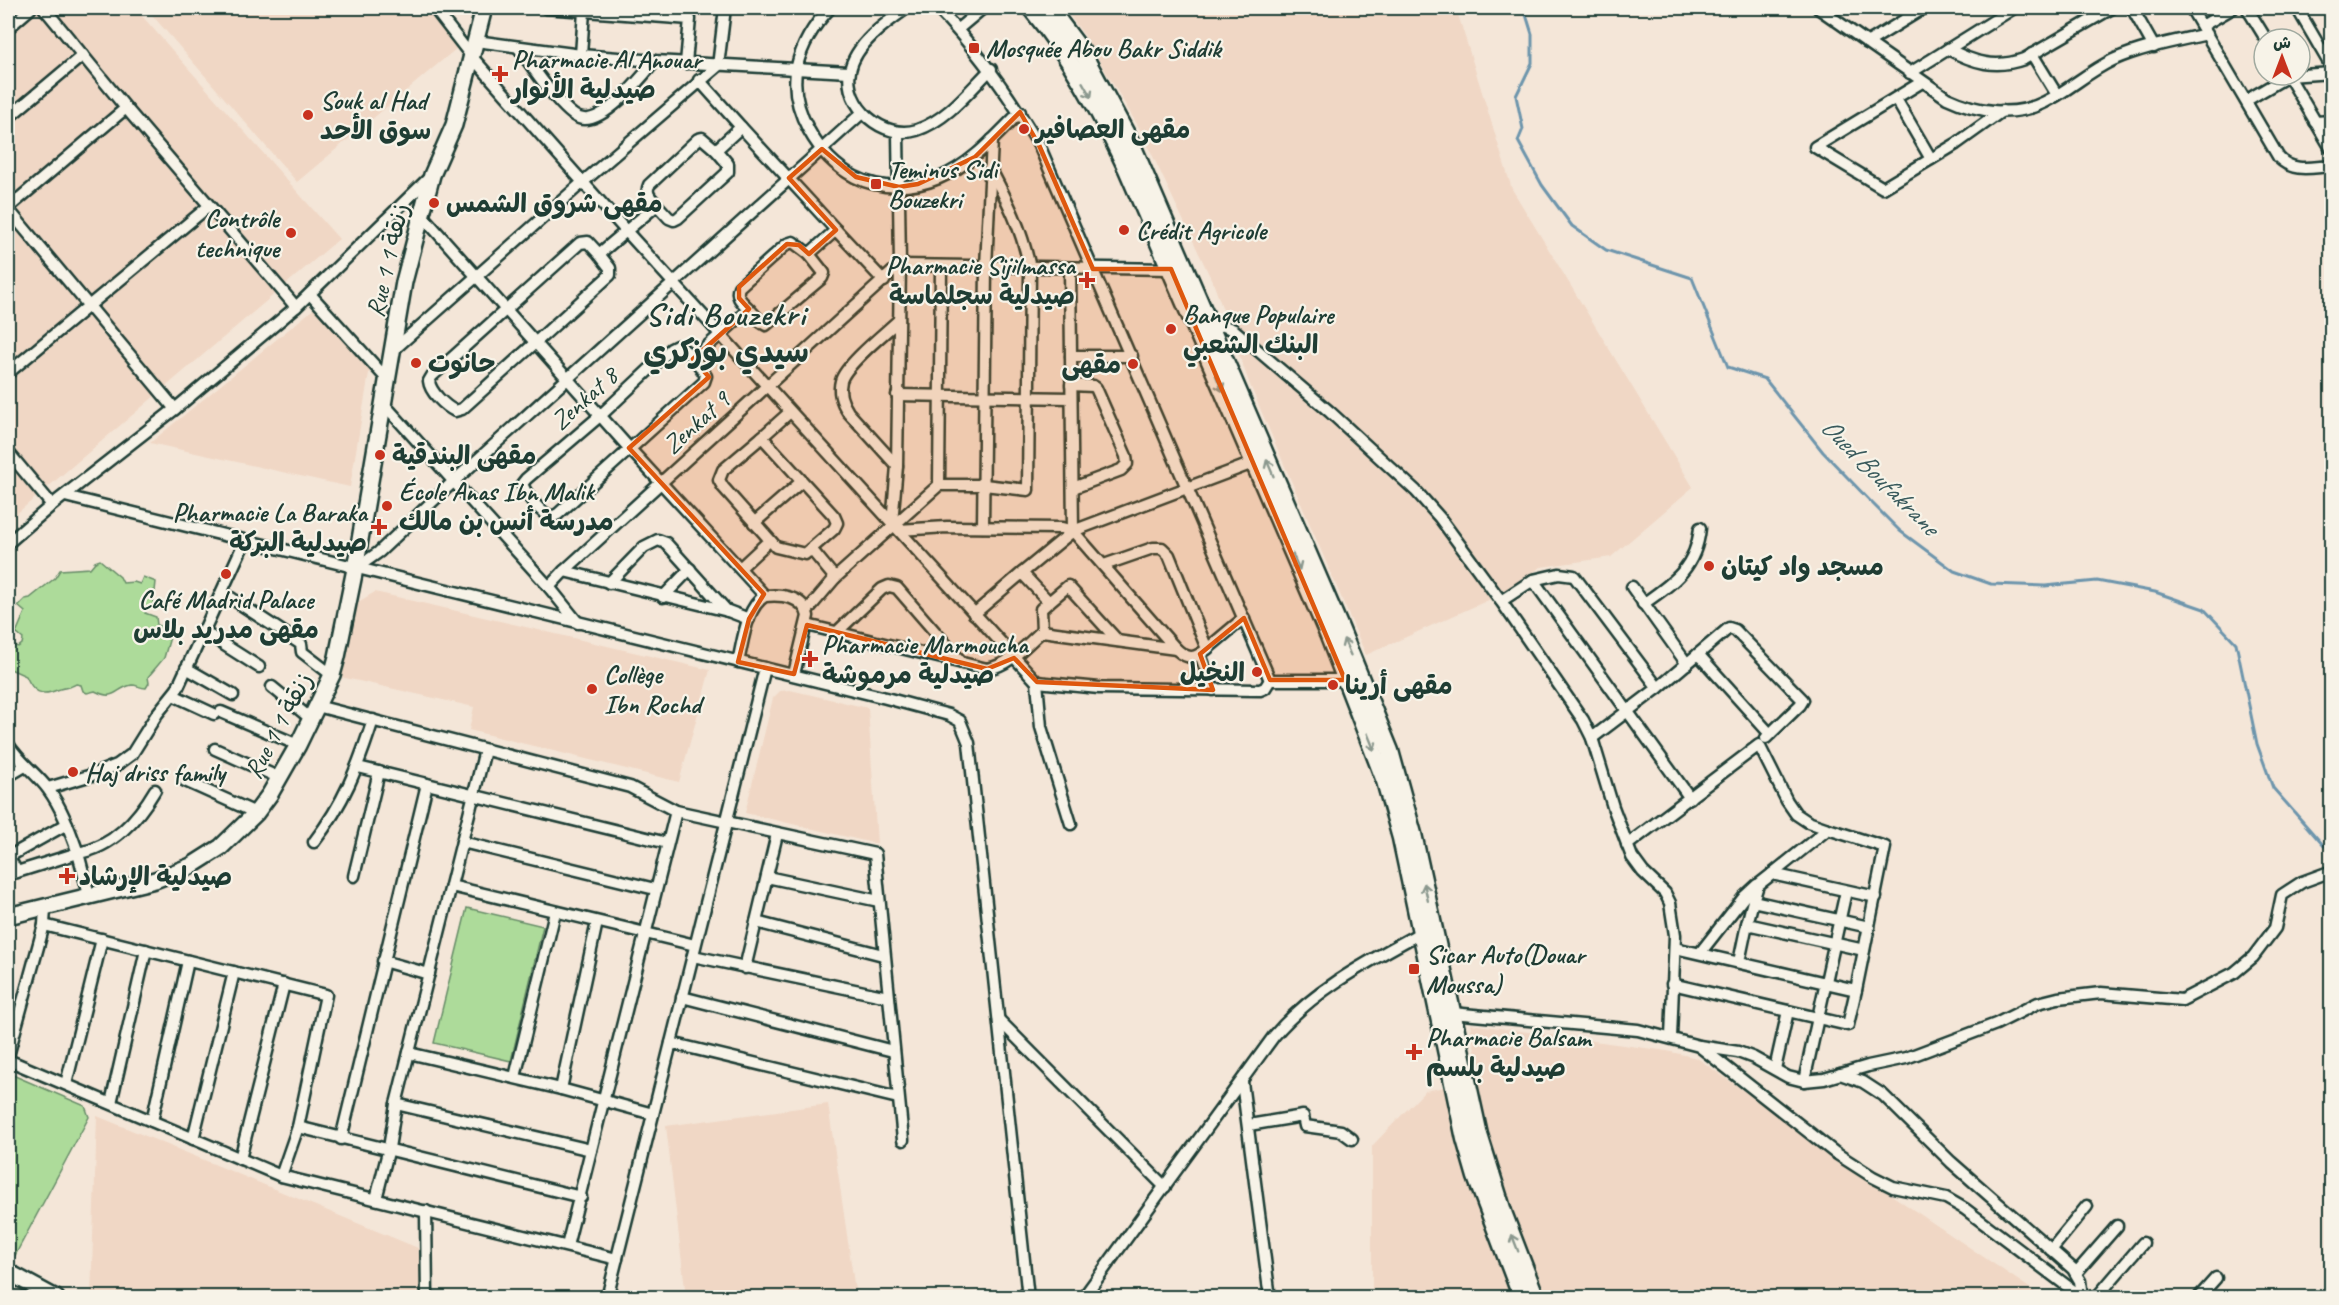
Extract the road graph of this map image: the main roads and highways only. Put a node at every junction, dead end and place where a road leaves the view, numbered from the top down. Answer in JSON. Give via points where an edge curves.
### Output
{"nodes":[{"id":1,"x":1031,"y":8,"type":"edge"},
{"id":2,"x":1049,"y":8,"type":"edge"},
{"id":3,"x":1522,"y":1298,"type":"edge"},
{"id":4,"x":1536,"y":1298,"type":"edge"}],
"edges":[{"from":1,"to":3,"type":"main road","one_way":true,"via":[[1074,67],[1101,115],[1328,634],[1375,753],[1391,800],[1422,932],[1465,1139]]},
{"from":4,"to":2,"type":"main road","one_way":true,"via":[[1488,1168],[1413,834],[1390,751],[1120,119],[1082,52]]}]}
